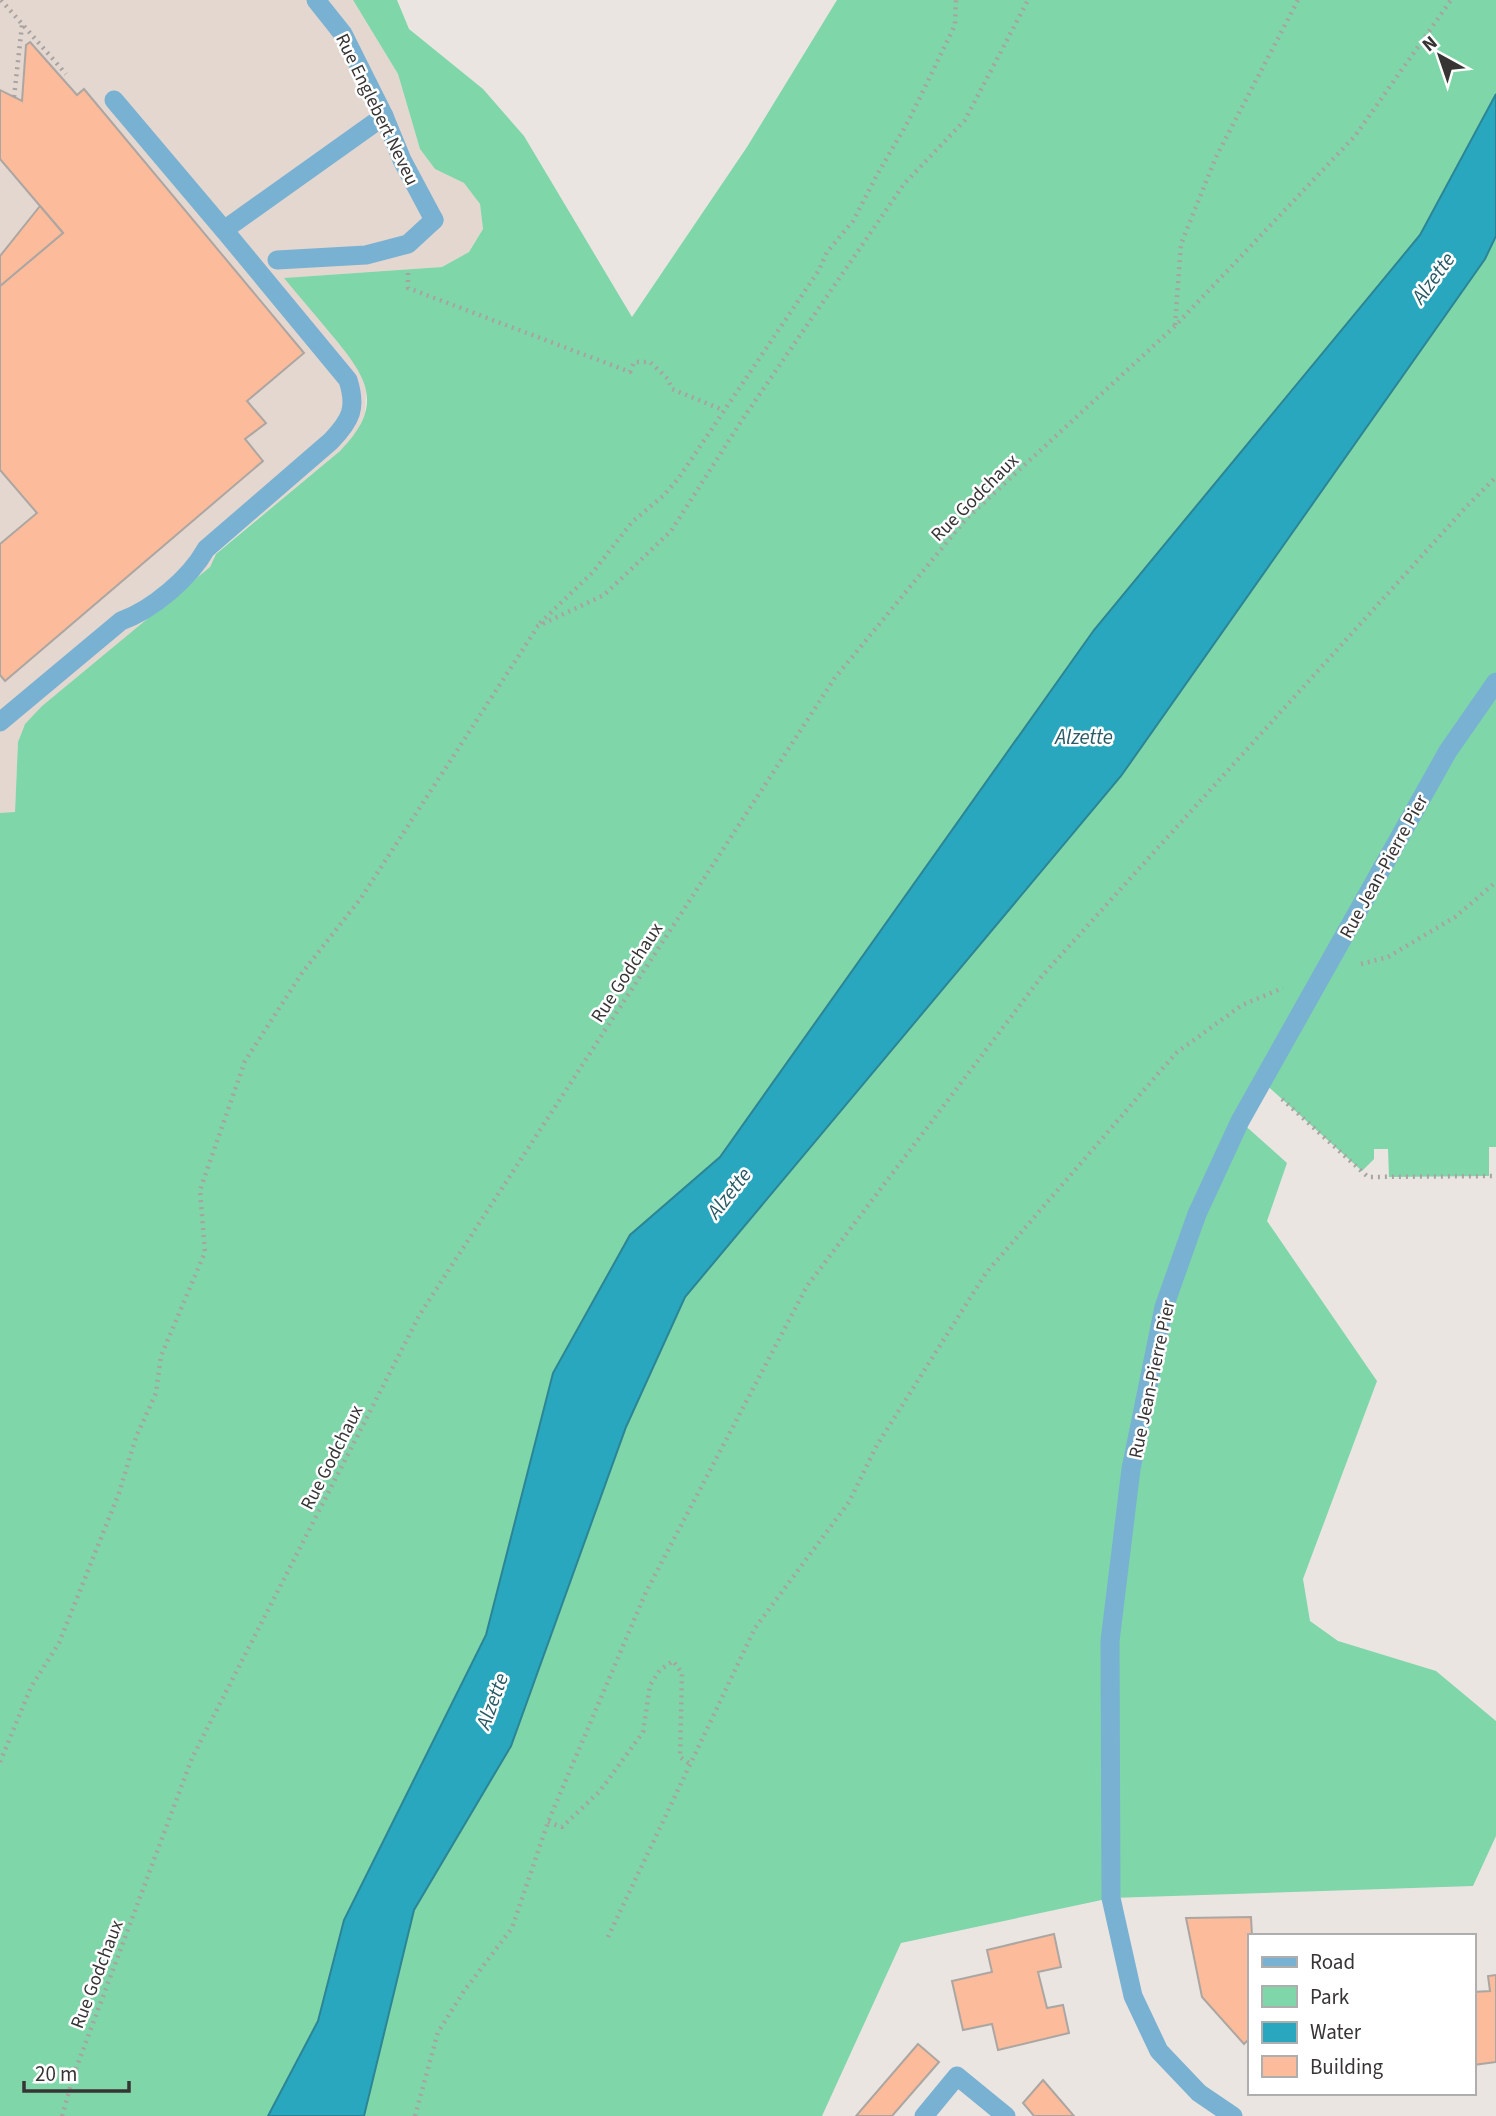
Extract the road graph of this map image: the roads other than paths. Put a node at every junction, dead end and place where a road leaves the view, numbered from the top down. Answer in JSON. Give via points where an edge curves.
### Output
{"nodes":[{"id":1,"x":316,"y":0,"type":"edge"},
{"id":2,"x":114,"y":100,"type":"dead end"},
{"id":3,"x":384,"y":116,"type":"junction"},
{"id":4,"x":224,"y":230,"type":"junction"},
{"id":5,"x":277,"y":260,"type":"dead end"},
{"id":6,"x":1496,"y":681,"type":"edge"},
{"id":7,"x":0,"y":722,"type":"edge"},
{"id":8,"x":923,"y":2116,"type":"edge"},
{"id":9,"x":1006,"y":2116,"type":"edge"},
{"id":10,"x":1233,"y":2116,"type":"edge"}],
"edges":[{"from":1,"to":3,"type":"street","name":"Rue Englebert Neveu","via":[[343,34]]},
{"from":2,"to":4,"type":"street"},
{"from":3,"to":4,"type":"street"},
{"from":3,"to":5,"type":"street","name":"Rue Englebert Neveu","via":[[434,220],[408,244],[366,255]]},
{"from":4,"to":7,"type":"street","via":[[348,380],[352,410],[345,427],[206,549],[196,567],[141,614],[121,621]]},
{"from":6,"to":10,"type":"street","name":"Rue Jean-Pierre Pier","via":[[1448,751],[1312,991],[1240,1121],[1197,1213],[1164,1307],[1131,1469],[1110,1641],[1111,1898],[1133,1996],[1159,2051],[1199,2094]]},
{"from":8,"to":9,"type":"street","via":[[957,2076]]}]}
